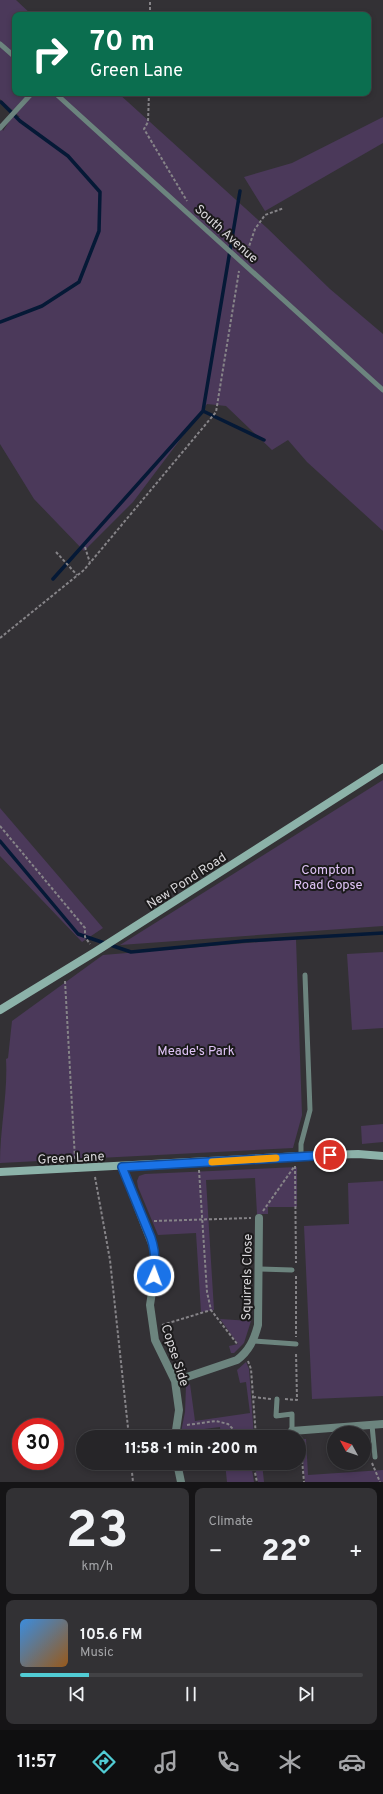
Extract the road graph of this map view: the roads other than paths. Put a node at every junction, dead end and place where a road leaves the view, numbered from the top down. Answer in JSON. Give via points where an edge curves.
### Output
{"nodes":[{"id":1,"x":0,"y":44,"type":"edge"},
{"id":2,"x":12,"y":54,"type":"edge"},
{"id":3,"x":29,"y":96,"type":"edge"},
{"id":4,"x":58,"y":96,"type":"edge"},
{"id":5,"x":0,"y":128,"type":"edge"},
{"id":6,"x":383,"y":390,"type":"edge"},
{"id":7,"x":383,"y":768,"type":"edge"},
{"id":8,"x":305,"y":975,"type":"dead end"},
{"id":9,"x":0,"y":1010,"type":"edge"},
{"id":10,"x":302,"y":1156,"type":"junction"},
{"id":11,"x":383,"y":1156,"type":"edge"},
{"id":12,"x":122,"y":1167,"type":"junction"},
{"id":13,"x":0,"y":1172,"type":"edge"},
{"id":14,"x":259,"y":1218,"type":"road end"},
{"id":15,"x":294,"y":1268,"type":"road end"},
{"id":16,"x":260,"y":1269,"type":"junction"},
{"id":17,"x":254,"y":1341,"type":"junction"},
{"id":18,"x":296,"y":1344,"type":"road end"},
{"id":19,"x":175,"y":1381,"type":"junction"},
{"id":20,"x":277,"y":1399,"type":"road end"},
{"id":21,"x":383,"y":1424,"type":"edge"},
{"id":22,"x":372,"y":1425,"type":"junction"},
{"id":23,"x":176,"y":1430,"type":"edge"},
{"id":24,"x":292,"y":1430,"type":"edge"},
{"id":25,"x":306,"y":1432,"type":"edge"},
{"id":26,"x":375,"y":1457,"type":"road end"},
{"id":27,"x":178,"y":1470,"type":"edge"},
{"id":28,"x":181,"y":1482,"type":"edge"}],
"edges":[{"from":1,"to":2,"type":"lane"},
{"from":3,"to":5,"type":"lane"},
{"from":4,"to":6,"type":"lane","name":"South Avenue"},
{"from":7,"to":9,"type":"main road","name":"New Pond Road"},
{"from":8,"to":10,"type":"lane","via":[[310,1110],[301,1144]]},
{"from":10,"to":11,"type":"main road","name":"Green Lane"},
{"from":10,"to":12,"type":"main road","name":"Green Lane"},
{"from":12,"to":13,"type":"main road","name":"Green Lane"},
{"from":12,"to":19,"type":"street","name":"Copse Side","via":[[154,1249],[150,1305],[153,1328]]},
{"from":14,"to":16,"type":"street","name":"Squirrels Close"},
{"from":15,"to":16,"type":"lane"},
{"from":16,"to":17,"type":"street","name":"Squirrels Close","via":[[258,1325]]},
{"from":17,"to":18,"type":"lane"},
{"from":17,"to":19,"type":"street","name":"Squirrels Close","via":[[237,1360]]},
{"from":19,"to":23,"type":"street","name":"Copse Side","via":[[179,1410]]},
{"from":20,"to":24,"type":"lane","via":[[276,1416],[292,1414]]},
{"from":21,"to":22,"type":"street"},
{"from":22,"to":25,"type":"street"},
{"from":22,"to":26,"type":"lane"},
{"from":27,"to":28,"type":"street"}]}
